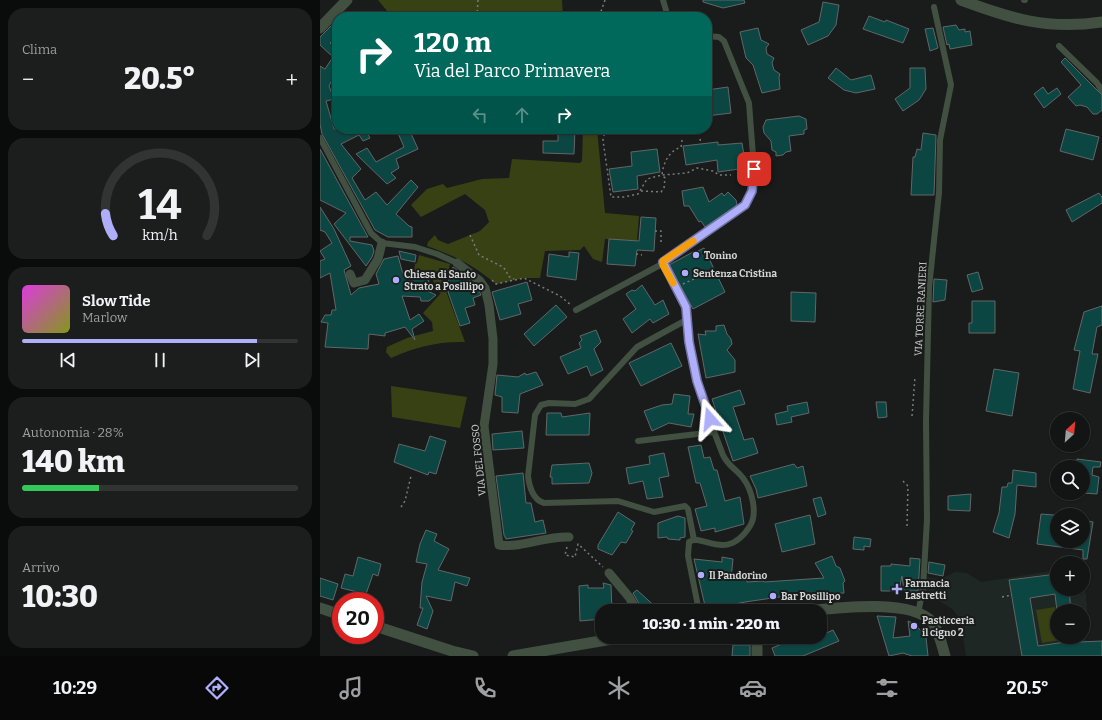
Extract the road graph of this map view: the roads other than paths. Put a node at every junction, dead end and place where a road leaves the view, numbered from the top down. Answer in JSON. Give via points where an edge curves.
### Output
{"nodes":[{"id":1,"x":347,"y":0,"type":"edge"},
{"id":2,"x":663,"y":0,"type":"edge"},
{"id":3,"x":961,"y":0,"type":"edge"},
{"id":4,"x":934,"y":7,"type":"dead end"},
{"id":5,"x":335,"y":12,"type":"edge"},
{"id":6,"x":667,"y":12,"type":"edge"},
{"id":7,"x":332,"y":16,"type":"edge"},
{"id":8,"x":1102,"y":22,"type":"edge"},
{"id":9,"x":320,"y":28,"type":"edge"},
{"id":10,"x":712,"y":36,"type":"edge"},
{"id":11,"x":1059,"y":46,"type":"dead end"},
{"id":12,"x":1102,"y":91,"type":"edge"},
{"id":13,"x":320,"y":138,"type":"edge"},
{"id":14,"x":382,"y":243,"type":"junction"},
{"id":15,"x":457,"y":262,"type":"joint"},
{"id":16,"x":662,"y":264,"type":"junction"},
{"id":17,"x":350,"y":274,"type":"dead end"},
{"id":18,"x":576,"y":310,"type":"road end"},
{"id":19,"x":688,"y":319,"type":"junction"},
{"id":20,"x":714,"y":432,"type":"junction"},
{"id":21,"x":638,"y":440,"type":"dead end"},
{"id":22,"x":569,"y":537,"type":"road end"},
{"id":23,"x":694,"y":540,"type":"junction"},
{"id":24,"x":609,"y":573,"type":"road end"},
{"id":25,"x":633,"y":604,"type":"edge"},
{"id":26,"x":698,"y":604,"type":"edge"},
{"id":27,"x":320,"y":608,"type":"edge"},
{"id":28,"x":827,"y":609,"type":"edge"},
{"id":29,"x":332,"y":612,"type":"edge"},
{"id":30,"x":918,"y":614,"type":"junction"},
{"id":31,"x":384,"y":629,"type":"edge"},
{"id":32,"x":595,"y":643,"type":"edge"},
{"id":33,"x":757,"y":644,"type":"edge"},
{"id":34,"x":545,"y":653,"type":"edge"},
{"id":35,"x":473,"y":656,"type":"edge"},
{"id":36,"x":513,"y":656,"type":"edge"},
{"id":37,"x":757,"y":656,"type":"edge"},
{"id":38,"x":946,"y":656,"type":"edge"}],
"edges":[{"from":1,"to":5,"type":"street"},
{"from":2,"to":6,"type":"lane"},
{"from":3,"to":8,"type":"street","via":[[1011,18],[1040,24],[1085,25]]},
{"from":4,"to":30,"type":"lane","name":"VIA TORRE RANIERI","via":[[951,85],[940,140],[938,199],[929,288],[927,520],[923,588]]},
{"from":7,"to":9,"type":"street"},
{"from":10,"to":16,"type":"lane","via":[[724,41],[749,103],[754,169],[752,191],[748,201],[741,208],[665,259]]},
{"from":11,"to":12,"type":"lane"},
{"from":13,"to":14,"type":"lane","via":[[355,206],[371,233]]},
{"from":14,"to":15,"type":"lane","name":"VIA DEL FOSSO","via":[[415,247]]},
{"from":14,"to":17,"type":"street","via":[[378,259],[365,280],[354,283]]},
{"from":15,"to":22,"type":"street","name":"VIA DEL FOSSO","via":[[480,281],[485,288],[489,305],[494,339],[484,426],[499,544],[521,545],[555,536]]},
{"from":16,"to":18,"type":"lane"},
{"from":16,"to":19,"type":"lane","via":[[683,302]]},
{"from":19,"to":20,"type":"lane","via":[[688,338],[697,381]]},
{"from":19,"to":23,"type":"lane","via":[[637,347],[588,399],[575,404],[541,405],[535,415],[528,476],[529,485],[537,499],[544,503],[618,501],[649,512],[685,506],[688,509]]},
{"from":20,"to":21,"type":"lane"},
{"from":20,"to":23,"type":"lane","via":[[727,464],[744,479],[749,490],[753,520],[739,540],[731,544],[715,545]]},
{"from":23,"to":26,"type":"lane","via":[[689,542],[687,548]]},
{"from":24,"to":25,"type":"street"},
{"from":27,"to":29,"type":"street"},
{"from":28,"to":30,"type":"street","via":[[887,607]]},
{"from":30,"to":38,"type":"street","via":[[931,621]]},
{"from":31,"to":35,"type":"street"},
{"from":32,"to":34,"type":"street"},
{"from":33,"to":37,"type":"street"},
{"from":34,"to":36,"type":"street"}]}
